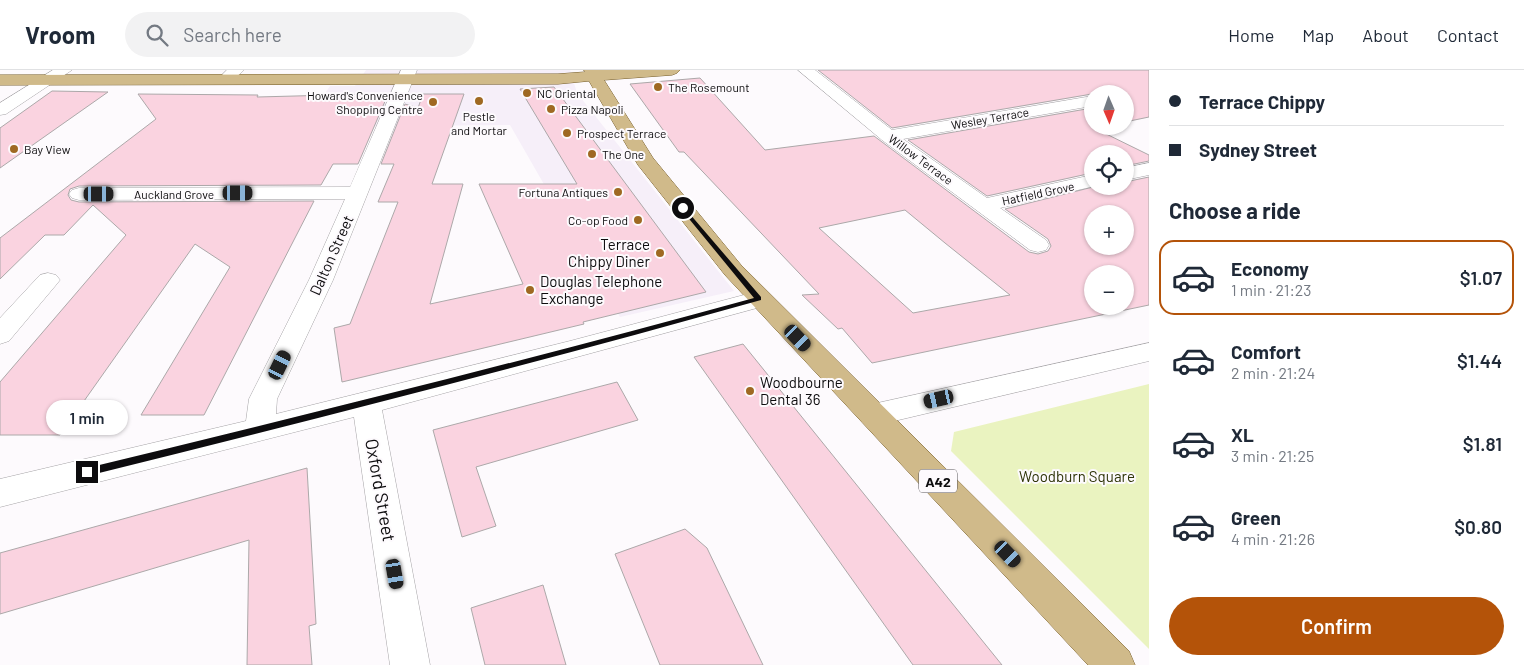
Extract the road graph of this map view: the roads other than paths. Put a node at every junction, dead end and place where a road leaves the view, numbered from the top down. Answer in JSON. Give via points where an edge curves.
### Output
{"nodes":[{"id":1,"x":64,"y":70,"type":"edge"},
{"id":2,"x":672,"y":70,"type":"edge"},
{"id":3,"x":806,"y":70,"type":"edge"},
{"id":4,"x":593,"y":74,"type":"edge"},
{"id":5,"x":231,"y":75,"type":"edge"},
{"id":6,"x":407,"y":75,"type":"edge"},
{"id":7,"x":0,"y":80,"type":"edge"},
{"id":8,"x":47,"y":80,"type":"junction"},
{"id":9,"x":0,"y":92,"type":"edge"},
{"id":10,"x":29,"y":92,"type":"junction"},
{"id":11,"x":1084,"y":102,"type":"edge"},
{"id":12,"x":0,"y":110,"type":"edge"},
{"id":13,"x":888,"y":136,"type":"junction"},
{"id":14,"x":1149,"y":169,"type":"edge"},
{"id":15,"x":1134,"y":172,"type":"edge"},
{"id":16,"x":1084,"y":183,"type":"edge"},
{"id":17,"x":358,"y":193,"type":"junction"},
{"id":18,"x":79,"y":194,"type":"dead end"},
{"id":19,"x":984,"y":205,"type":"junction"},
{"id":20,"x":1038,"y":245,"type":"dead end"},
{"id":21,"x":48,"y":280,"type":"dead end"},
{"id":22,"x":759,"y":299,"type":"junction"},
{"id":23,"x":0,"y":335,"type":"edge"},
{"id":24,"x":1149,"y":352,"type":"edge"},
{"id":25,"x":366,"y":403,"type":"junction"},
{"id":26,"x":874,"y":415,"type":"junction"},
{"id":27,"x":260,"y":430,"type":"junction"},
{"id":28,"x":0,"y":493,"type":"edge"},
{"id":29,"x":410,"y":665,"type":"edge"},
{"id":30,"x":1115,"y":665,"type":"edge"}],
"edges":[{"from":1,"to":8,"type":"street"},
{"from":2,"to":4,"type":"main road"},
{"from":3,"to":13,"type":"street","name":"Willow Terrace"},
{"from":4,"to":6,"type":"main road","via":[[558,79]]},
{"from":4,"to":22,"type":"main road","number":"A42","via":[[645,161]]},
{"from":5,"to":6,"type":"main road"},
{"from":5,"to":8,"type":"main road"},
{"from":6,"to":17,"type":"street","name":"Dalton Street"},
{"from":7,"to":8,"type":"main road"},
{"from":8,"to":10,"type":"street"},
{"from":9,"to":10,"type":"street"},
{"from":10,"to":12,"type":"street"},
{"from":11,"to":13,"type":"street","name":"Wesley Terrace"},
{"from":13,"to":19,"type":"street","name":"Willow Terrace"},
{"from":14,"to":15,"type":"street"},
{"from":16,"to":19,"type":"street","name":"Hatfield Grove"},
{"from":17,"to":18,"type":"street","name":"Auckland Grove"},
{"from":17,"to":27,"type":"street","name":"Dalton Street","via":[[321,280],[263,399]]},
{"from":19,"to":20,"type":"street","name":"Willow Terrace"},
{"from":21,"to":23,"type":"street"},
{"from":22,"to":25,"type":"street"},
{"from":22,"to":26,"type":"main road","number":"A42"},
{"from":24,"to":26,"type":"street"},
{"from":25,"to":27,"type":"street"},
{"from":25,"to":29,"type":"street","name":"Oxford Street"},
{"from":26,"to":30,"type":"main road","number":"A42"},
{"from":27,"to":28,"type":"street"}]}
